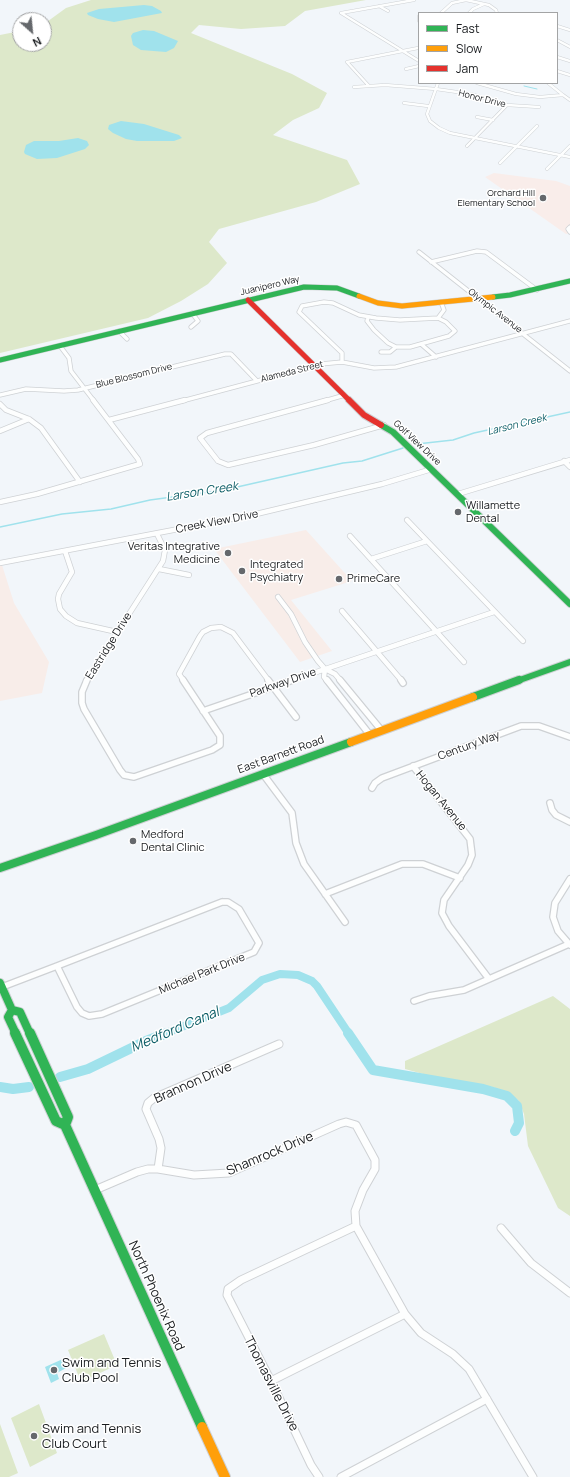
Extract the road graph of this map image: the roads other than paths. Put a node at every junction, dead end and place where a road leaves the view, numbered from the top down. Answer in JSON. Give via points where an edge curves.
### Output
{"nodes":[{"id":1,"x":414,"y":0,"type":"edge"},
{"id":2,"x":453,"y":0,"type":"edge"},
{"id":3,"x":457,"y":1,"type":"junction"},
{"id":4,"x":485,"y":4,"type":"junction"},
{"id":5,"x":379,"y":6,"type":"junction"},
{"id":6,"x":388,"y":11,"type":"dead end"},
{"id":7,"x":442,"y":12,"type":"edge"},
{"id":8,"x":470,"y":12,"type":"edge"},
{"id":9,"x":496,"y":12,"type":"edge"},
{"id":10,"x":558,"y":26,"type":"edge"},
{"id":11,"x":561,"y":28,"type":"junction"},
{"id":12,"x":558,"y":30,"type":"edge"},
{"id":13,"x":570,"y":30,"type":"edge"},
{"id":14,"x":558,"y":41,"type":"edge"},
{"id":15,"x":418,"y":48,"type":"dead end"},
{"id":16,"x":570,"y":48,"type":"edge"},
{"id":17,"x":402,"y":51,"type":"junction"},
{"id":18,"x":558,"y":57,"type":"edge"},
{"id":19,"x":418,"y":60,"type":"edge"},
{"id":20,"x":570,"y":61,"type":"edge"},
{"id":21,"x":418,"y":66,"type":"edge"},
{"id":22,"x":406,"y":70,"type":"dead end"},
{"id":23,"x":558,"y":71,"type":"edge"},
{"id":24,"x":570,"y":75,"type":"edge"},
{"id":25,"x":438,"y":84,"type":"edge"},
{"id":26,"x":480,"y":84,"type":"edge"},
{"id":27,"x":549,"y":84,"type":"edge"},
{"id":28,"x":368,"y":85,"type":"junction"},
{"id":29,"x":354,"y":87,"type":"dead end"},
{"id":30,"x":436,"y":89,"type":"junction"},
{"id":31,"x":562,"y":95,"type":"junction"},
{"id":32,"x":570,"y":100,"type":"edge"},
{"id":33,"x":404,"y":103,"type":"dead end"},
{"id":34,"x":507,"y":105,"type":"junction"},
{"id":35,"x":428,"y":106,"type":"junction"},
{"id":36,"x":539,"y":107,"type":"dead end"},
{"id":37,"x":477,"y":117,"type":"dead end"},
{"id":38,"x":494,"y":120,"type":"junction"},
{"id":39,"x":537,"y":126,"type":"dead end"},
{"id":40,"x":474,"y":138,"type":"junction"},
{"id":41,"x":467,"y":146,"type":"dead end"},
{"id":42,"x":570,"y":146,"type":"edge"},
{"id":43,"x":517,"y":147,"type":"junction"},
{"id":44,"x":560,"y":155,"type":"junction"},
{"id":45,"x":570,"y":157,"type":"edge"},
{"id":46,"x":500,"y":163,"type":"dead end"},
{"id":47,"x":547,"y":169,"type":"dead end"},
{"id":48,"x":570,"y":227,"type":"edge"},
{"id":49,"x":570,"y":232,"type":"edge"},
{"id":50,"x":419,"y":252,"type":"dead end"},
{"id":51,"x":431,"y":262,"type":"junction"},
{"id":52,"x":570,"y":281,"type":"edge"},
{"id":53,"x":537,"y":290,"type":"junction"},
{"id":54,"x":479,"y":298,"type":"junction"},
{"id":55,"x":248,"y":300,"type":"junction"},
{"id":56,"x":440,"y":302,"type":"junction"},
{"id":57,"x":192,"y":313,"type":"junction"},
{"id":58,"x":368,"y":317,"type":"junction"},
{"id":59,"x":438,"y":318,"type":"junction"},
{"id":60,"x":570,"y":321,"type":"edge"},
{"id":61,"x":191,"y":327,"type":"dead end"},
{"id":62,"x":120,"y":331,"type":"junction"},
{"id":63,"x":524,"y":334,"type":"junction"},
{"id":64,"x":127,"y":339,"type":"dead end"},
{"id":65,"x":421,"y":344,"type":"junction"},
{"id":66,"x":60,"y":346,"type":"junction"},
{"id":67,"x":396,"y":348,"type":"junction"},
{"id":68,"x":381,"y":352,"type":"dead end"},
{"id":69,"x":436,"y":357,"type":"junction"},
{"id":70,"x":0,"y":360,"type":"edge"},
{"id":71,"x":342,"y":362,"type":"junction"},
{"id":72,"x":314,"y":366,"type":"junction"},
{"id":73,"x":570,"y":371,"type":"edge"},
{"id":74,"x":257,"y":381,"type":"junction"},
{"id":75,"x":85,"y":389,"type":"junction"},
{"id":76,"x":0,"y":395,"type":"edge"},
{"id":77,"x":345,"y":395,"type":"junction"},
{"id":78,"x":0,"y":404,"type":"edge"},
{"id":79,"x":29,"y":419,"type":"junction"},
{"id":80,"x":109,"y":420,"type":"junction"},
{"id":81,"x":384,"y":425,"type":"junction"},
{"id":82,"x":0,"y":431,"type":"edge"},
{"id":83,"x":570,"y":460,"type":"edge"},
{"id":84,"x":564,"y":461,"type":"junction"},
{"id":85,"x":570,"y":467,"type":"edge"},
{"id":86,"x":432,"y":469,"type":"junction"},
{"id":87,"x":80,"y":482,"type":"junction"},
{"id":88,"x":458,"y":494,"type":"junction"},
{"id":89,"x":0,"y":502,"type":"edge"},
{"id":90,"x":407,"y":520,"type":"dead end"},
{"id":91,"x":157,"y":534,"type":"junction"},
{"id":92,"x":350,"y":536,"type":"dead end"},
{"id":93,"x":427,"y":541,"type":"junction"},
{"id":94,"x":65,"y":550,"type":"junction"},
{"id":95,"x":371,"y":559,"type":"junction"},
{"id":96,"x":0,"y":563,"type":"edge"},
{"id":97,"x":159,"y":569,"type":"junction"},
{"id":98,"x":189,"y":575,"type":"dead end"},
{"id":99,"x":278,"y":597,"type":"dead end"},
{"id":100,"x":570,"y":604,"type":"edge"},
{"id":101,"x":342,"y":611,"type":"dead end"},
{"id":102,"x":494,"y":612,"type":"junction"},
{"id":103,"x":436,"y":631,"type":"junction"},
{"id":104,"x":117,"y":632,"type":"junction"},
{"id":105,"x":523,"y":641,"type":"dead end"},
{"id":106,"x":376,"y":652,"type":"junction"},
{"id":107,"x":464,"y":662,"type":"dead end"},
{"id":108,"x":570,"y":662,"type":"edge"},
{"id":109,"x":325,"y":669,"type":"junction"},
{"id":110,"x":403,"y":683,"type":"dead end"},
{"id":111,"x":273,"y":686,"type":"junction"},
{"id":112,"x":203,"y":710,"type":"junction"},
{"id":113,"x":296,"y":717,"type":"dead end"},
{"id":114,"x":382,"y":731,"type":"junction"},
{"id":115,"x":370,"y":735,"type":"junction"},
{"id":116,"x":570,"y":737,"type":"edge"},
{"id":117,"x":413,"y":766,"type":"junction"},
{"id":118,"x":263,"y":774,"type":"junction"},
{"id":119,"x":372,"y":788,"type":"dead end"},
{"id":120,"x":550,"y":803,"type":"dead end"},
{"id":121,"x":570,"y":822,"type":"edge"},
{"id":122,"x":0,"y":868,"type":"edge"},
{"id":123,"x":460,"y":878,"type":"junction"},
{"id":124,"x":570,"y":879,"type":"edge"},
{"id":125,"x":325,"y":894,"type":"junction"},
{"id":126,"x":345,"y":922,"type":"dead end"},
{"id":127,"x":570,"y":945,"type":"edge"},
{"id":128,"x":57,"y":966,"type":"junction"},
{"id":129,"x":489,"y":979,"type":"junction"},
{"id":130,"x":1,"y":985,"type":"edge"},
{"id":131,"x":414,"y":1001,"type":"dead end"},
{"id":132,"x":12,"y":1010,"type":"junction"},
{"id":133,"x":279,"y":1044,"type":"dead end"},
{"id":134,"x":65,"y":1125,"type":"junction"},
{"id":135,"x":158,"y":1169,"type":"junction"},
{"id":136,"x":95,"y":1190,"type":"junction"},
{"id":137,"x":356,"y":1226,"type":"junction"},
{"id":138,"x":501,"y":1228,"type":"dead end"},
{"id":139,"x":570,"y":1292,"type":"edge"},
{"id":140,"x":405,"y":1314,"type":"junction"},
{"id":141,"x":272,"y":1382,"type":"junction"},
{"id":142,"x":487,"y":1399,"type":"junction"},
{"id":143,"x":225,"y":1477,"type":"edge"},
{"id":144,"x":319,"y":1477,"type":"edge"},
{"id":145,"x":341,"y":1477,"type":"edge"},
{"id":146,"x":533,"y":1477,"type":"edge"}],
"edges":[{"from":1,"to":5,"type":"street"},
{"from":2,"to":3,"type":"street"},
{"from":3,"to":4,"type":"street","via":[[470,0]]},
{"from":3,"to":7,"type":"street"},
{"from":4,"to":8,"type":"street","via":[[473,8]]},
{"from":4,"to":9,"type":"street"},
{"from":5,"to":6,"type":"street"},
{"from":5,"to":17,"type":"street","via":[[340,13]]},
{"from":10,"to":11,"type":"street"},
{"from":11,"to":12,"type":"street"},
{"from":11,"to":13,"type":"street"},
{"from":14,"to":16,"type":"street"},
{"from":15,"to":17,"type":"street"},
{"from":17,"to":19,"type":"street"},
{"from":17,"to":28,"type":"street","via":[[347,62]]},
{"from":18,"to":20,"type":"street"},
{"from":21,"to":22,"type":"street"},
{"from":23,"to":24,"type":"street"},
{"from":25,"to":30,"type":"street"},
{"from":26,"to":31,"type":"street","via":[[516,94],[540,97]]},
{"from":27,"to":31,"type":"street"},
{"from":28,"to":29,"type":"street","name":"Honor Drive"},
{"from":28,"to":30,"type":"street","name":"Honor Drive"},
{"from":30,"to":34,"type":"street","name":"Honor Drive","via":[[471,94]]},
{"from":30,"to":35,"type":"street"},
{"from":31,"to":32,"type":"street"},
{"from":33,"to":35,"type":"street"},
{"from":34,"to":36,"type":"street","name":"Honor Drive"},
{"from":34,"to":38,"type":"street"},
{"from":35,"to":40,"type":"street","via":[[428,116],[436,125],[450,133]]},
{"from":37,"to":38,"type":"street"},
{"from":38,"to":40,"type":"street"},
{"from":39,"to":43,"type":"street"},
{"from":40,"to":41,"type":"street"},
{"from":40,"to":43,"type":"street"},
{"from":42,"to":44,"type":"street"},
{"from":43,"to":44,"type":"street"},
{"from":43,"to":46,"type":"street"},
{"from":44,"to":45,"type":"street"},
{"from":44,"to":47,"type":"street"},
{"from":48,"to":49,"type":"street"},
{"from":50,"to":51,"type":"street","name":"Olympic Avenue"},
{"from":51,"to":53,"type":"street","via":[[483,251]]},
{"from":51,"to":54,"type":"street","name":"Olympic Avenue"},
{"from":52,"to":53,"type":"street","name":"Juanipero Way"},
{"from":53,"to":54,"type":"street","name":"Juanipero Way"},
{"from":54,"to":56,"type":"street","name":"Juanipero Way"},
{"from":54,"to":63,"type":"street","name":"Olympic Avenue"},
{"from":55,"to":56,"type":"street","name":"Juanipero Way","via":[[301,288],[323,287],[342,289],[385,305]]},
{"from":55,"to":57,"type":"street","name":"Juanipero Way"},
{"from":55,"to":72,"type":"street","name":"Golf View Drive"},
{"from":56,"to":59,"type":"street","via":[[444,310]]},
{"from":57,"to":61,"type":"street","via":[[198,321]]},
{"from":57,"to":62,"type":"street","name":"Juanipero Way"},
{"from":58,"to":59,"type":"street","via":[[400,320]]},
{"from":58,"to":67,"type":"street","via":[[374,330]]},
{"from":58,"to":71,"type":"street","via":[[324,302],[305,305],[298,310],[342,353]]},
{"from":59,"to":65,"type":"street","via":[[452,326],[454,333]]},
{"from":60,"to":63,"type":"street","name":"Alameda Street"},
{"from":62,"to":64,"type":"street"},
{"from":62,"to":66,"type":"street","name":"Juanipero Way"},
{"from":63,"to":69,"type":"street","name":"Alameda Street"},
{"from":63,"to":73,"type":"street","name":"Olympic Avenue"},
{"from":65,"to":67,"type":"street"},
{"from":65,"to":69,"type":"street"},
{"from":66,"to":70,"type":"street","name":"Juanipero Way"},
{"from":66,"to":75,"type":"street","via":[[69,358],[70,368]]},
{"from":67,"to":68,"type":"street","via":[[390,352]]},
{"from":69,"to":71,"type":"street","name":"Alameda Street","via":[[389,368]]},
{"from":71,"to":72,"type":"street","name":"Alameda Street"},
{"from":72,"to":74,"type":"street","name":"Alameda Street"},
{"from":72,"to":77,"type":"street","name":"Golf View Drive"},
{"from":74,"to":75,"type":"street","name":"Blue Blossom Drive","via":[[231,354],[225,354]]},
{"from":74,"to":80,"type":"street","name":"Alameda Street"},
{"from":75,"to":76,"type":"street","name":"Blue Blossom Drive","via":[[64,392],[26,389]]},
{"from":75,"to":80,"type":"street"},
{"from":77,"to":81,"type":"street","name":"Golf View Drive","via":[[367,417]]},
{"from":77,"to":81,"type":"street","via":[[207,433],[200,436],[201,441],[218,461],[233,464]]},
{"from":78,"to":79,"type":"street","via":[[10,412]]},
{"from":79,"to":82,"type":"street"},
{"from":79,"to":87,"type":"street","via":[[41,428]]},
{"from":80,"to":87,"type":"street","via":[[140,462]]},
{"from":81,"to":86,"type":"street","name":"Golf View Drive"},
{"from":83,"to":84,"type":"street"},
{"from":84,"to":85,"type":"street"},
{"from":84,"to":88,"type":"street"},
{"from":86,"to":88,"type":"street","name":"Golf View Drive"},
{"from":86,"to":91,"type":"street","name":"Creek View Drive","via":[[382,484],[252,515]]},
{"from":87,"to":89,"type":"street"},
{"from":88,"to":100,"type":"street","name":"Golf View Drive"},
{"from":90,"to":93,"type":"street"},
{"from":91,"to":94,"type":"street","name":"Creek View Drive"},
{"from":91,"to":97,"type":"street","name":"Eastridge Drive","via":[[165,555]]},
{"from":92,"to":95,"type":"street"},
{"from":93,"to":95,"type":"street"},
{"from":93,"to":102,"type":"street"},
{"from":94,"to":96,"type":"street","name":"Creek View Drive"},
{"from":94,"to":104,"type":"street","via":[[72,572],[59,594],[60,609],[77,623]]},
{"from":95,"to":103,"type":"street"},
{"from":97,"to":98,"type":"street"},
{"from":97,"to":104,"type":"street","name":"Eastridge Drive"},
{"from":99,"to":109,"type":"street"},
{"from":101,"to":106,"type":"street"},
{"from":102,"to":103,"type":"street","name":"Parkway Drive"},
{"from":102,"to":105,"type":"street"},
{"from":103,"to":106,"type":"street","name":"Parkway Drive"},
{"from":103,"to":107,"type":"street"},
{"from":104,"to":112,"type":"street","name":"Eastridge Drive","via":[[84,686],[82,703],[124,775],[141,775],[217,748],[221,739]]},
{"from":106,"to":109,"type":"street","name":"Parkway Drive"},
{"from":106,"to":110,"type":"street"},
{"from":108,"to":114,"type":"street","name":"East Barnett Road"},
{"from":109,"to":111,"type":"street","name":"Parkway Drive"},
{"from":109,"to":114,"type":"street","via":[[335,674]]},
{"from":109,"to":115,"type":"street","via":[[324,677]]},
{"from":111,"to":112,"type":"street","name":"Parkway Drive"},
{"from":111,"to":112,"type":"street","via":[[233,633],[226,628],[211,628],[200,636],[179,674]]},
{"from":111,"to":113,"type":"street"},
{"from":114,"to":115,"type":"street","name":"East Barnett Road"},
{"from":115,"to":118,"type":"street","name":"East Barnett Road"},
{"from":116,"to":117,"type":"street","name":"Century Way","via":[[539,726],[521,726]]},
{"from":117,"to":119,"type":"street","name":"Century Way","via":[[382,778]]},
{"from":117,"to":123,"type":"street","name":"Hogan Avenue","via":[[470,839],[472,855]]},
{"from":118,"to":122,"type":"street","name":"East Barnett Road"},
{"from":118,"to":125,"type":"street","via":[[292,814],[300,854]]},
{"from":120,"to":121,"type":"street","via":[[556,815]]},
{"from":123,"to":125,"type":"street","via":[[423,864],[402,864]]},
{"from":123,"to":129,"type":"street","name":"Hogan Avenue","via":[[444,900],[442,913]]},
{"from":124,"to":127,"type":"street","via":[[553,909],[555,924]]},
{"from":125,"to":126,"type":"street"},
{"from":127,"to":129,"type":"street"},
{"from":128,"to":128,"type":"street","name":"Michael Park Drive","via":[[222,902],[228,902],[238,909],[258,943],[254,952],[249,955],[95,1016],[82,1013]]},
{"from":128,"to":130,"type":"street","name":"Michael Park Drive"},
{"from":129,"to":131,"type":"street","via":[[464,990]]},
{"from":130,"to":132,"type":"street","name":"North Phoenix Road"},
{"from":132,"to":134,"type":"street","name":"North Phoenix Road","via":[[20,1012],[56,1089],[68,1117]]},
{"from":132,"to":134,"type":"street","name":"North Phoenix Road","via":[[8,1017],[56,1121]]},
{"from":133,"to":135,"type":"street","name":"Brannon Drive","via":[[154,1098],[148,1104],[146,1109],[161,1148]]},
{"from":134,"to":136,"type":"street","name":"North Phoenix Road"},
{"from":135,"to":136,"type":"street","name":"Shamrock Drive","via":[[137,1172]]},
{"from":135,"to":137,"type":"street","name":"Shamrock Drive","via":[[194,1175],[229,1173],[339,1124],[352,1123],[375,1160],[375,1169],[355,1211]]},
{"from":136,"to":143,"type":"street","name":"North Phoenix Road"},
{"from":137,"to":140,"type":"street"},
{"from":137,"to":141,"type":"street","name":"Thomasville Drive","via":[[241,1280],[228,1289],[235,1312]]},
{"from":138,"to":139,"type":"street","via":[[531,1263]]},
{"from":140,"to":141,"type":"street"},
{"from":140,"to":142,"type":"street","via":[[421,1333],[462,1362]]},
{"from":141,"to":144,"type":"street","name":"Thomasville Drive"},
{"from":142,"to":145,"type":"street"},
{"from":142,"to":146,"type":"street"}]}
